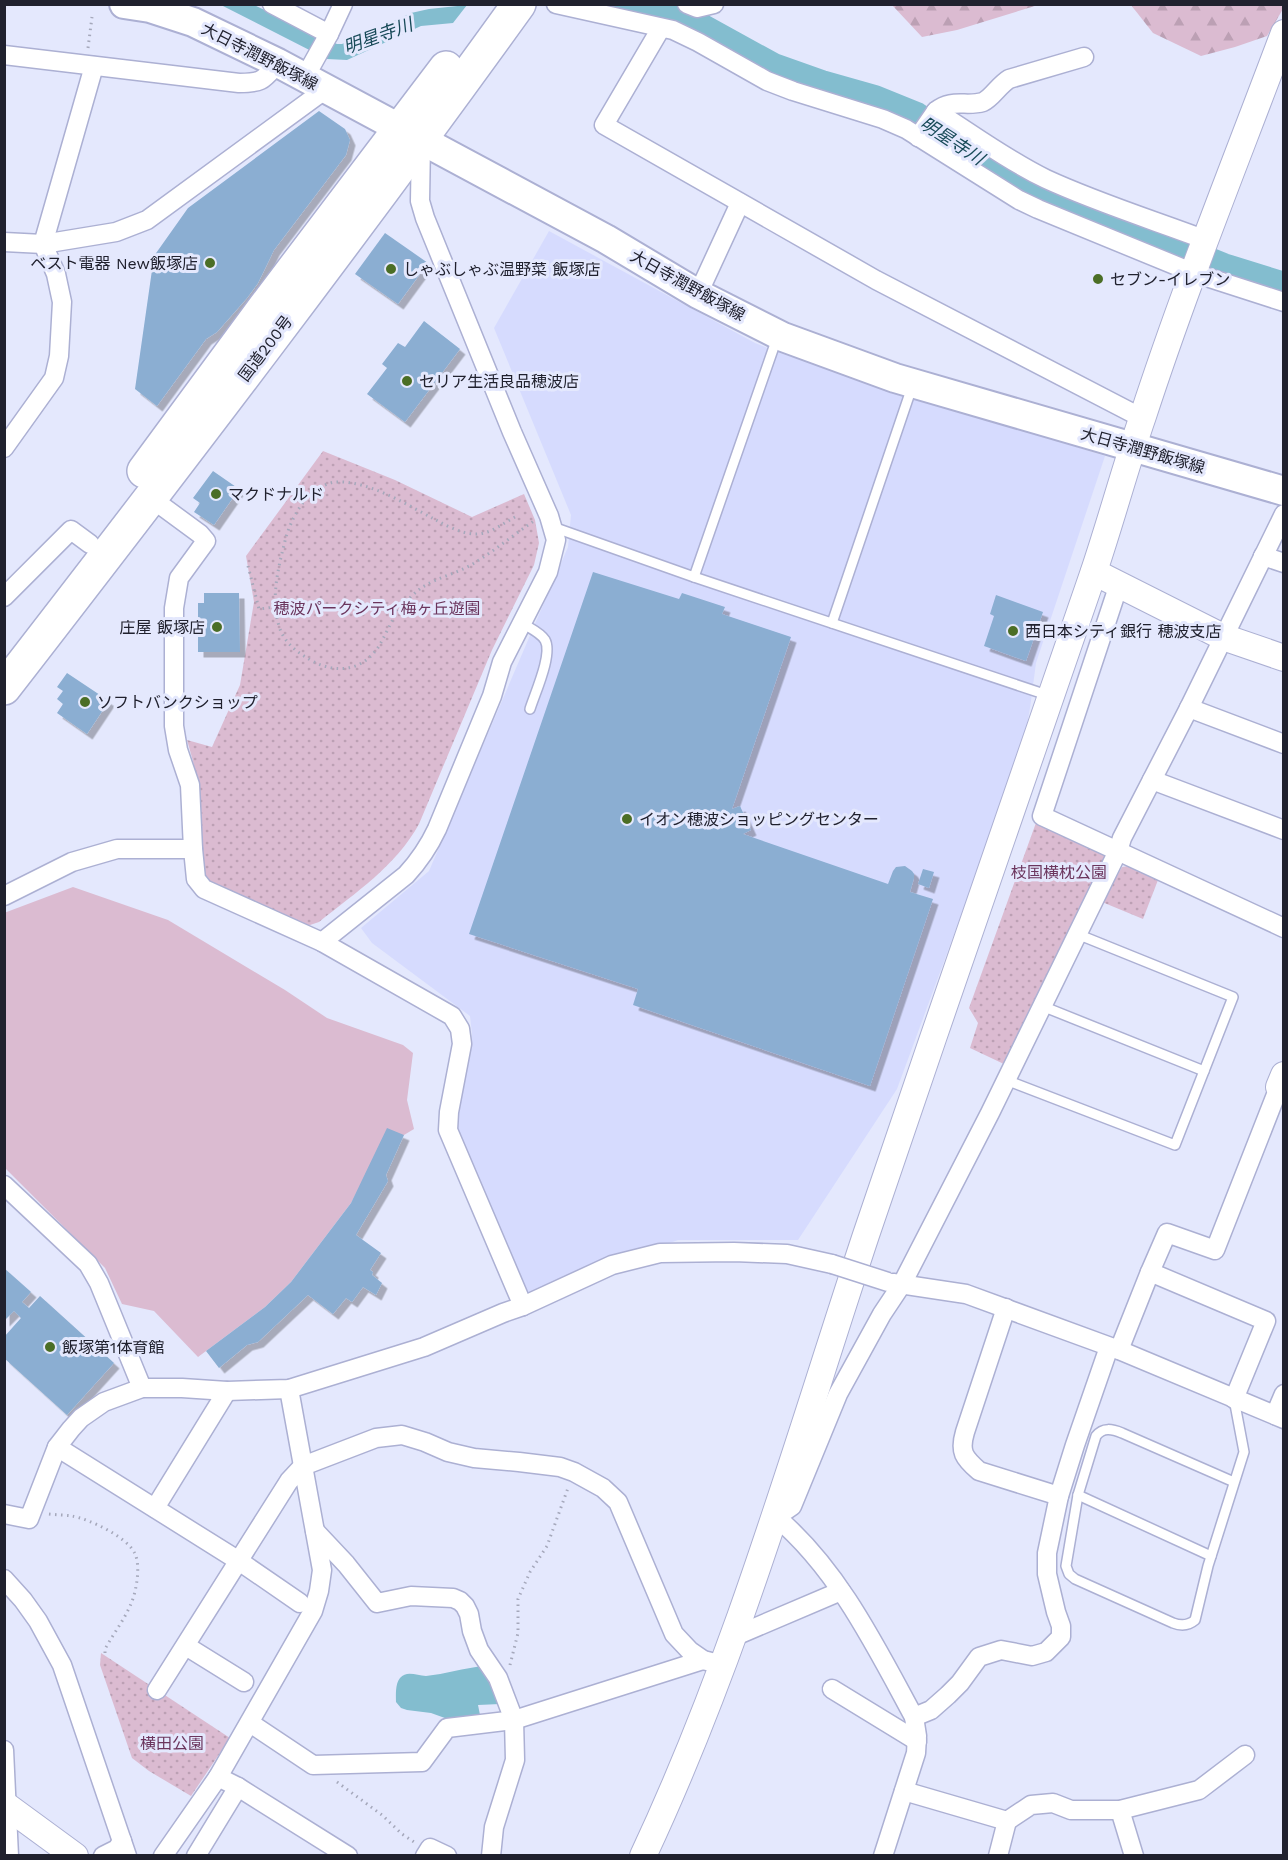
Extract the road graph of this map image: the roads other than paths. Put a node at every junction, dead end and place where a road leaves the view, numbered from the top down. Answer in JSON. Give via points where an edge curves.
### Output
{"nodes":[{"id":1,"x":272,"y":4,"type":"edge"},
{"id":2,"x":343,"y":4,"type":"edge"},
{"id":3,"x":495,"y":4,"type":"edge"},
{"id":4,"x":519,"y":4,"type":"edge"},
{"id":5,"x":556,"y":4,"type":"edge"},
{"id":6,"x":714,"y":4,"type":"edge"},
{"id":7,"x":142,"y":6,"type":"edge"},
{"id":8,"x":676,"y":17,"type":"edge"},
{"id":9,"x":1284,"y":33,"type":"edge"},
{"id":10,"x":328,"y":37,"type":"junction"},
{"id":11,"x":4,"y":55,"type":"edge"},
{"id":12,"x":1084,"y":57,"type":"dead end"},
{"id":13,"x":278,"y":63,"type":"junction"},
{"id":14,"x":90,"y":66,"type":"junction"},
{"id":15,"x":315,"y":76,"type":"junction"},
{"id":16,"x":934,"y":114,"type":"junction"},
{"id":17,"x":410,"y":134,"type":"junction"},
{"id":18,"x":920,"y":135,"type":"junction"},
{"id":19,"x":740,"y":203,"type":"junction"},
{"id":20,"x":4,"y":242,"type":"edge"},
{"id":21,"x":43,"y":244,"type":"junction"},
{"id":22,"x":1200,"y":257,"type":"junction"},
{"id":23,"x":698,"y":294,"type":"junction"},
{"id":24,"x":1284,"y":302,"type":"edge"},
{"id":25,"x":778,"y":334,"type":"junction"},
{"id":26,"x":913,"y":384,"type":"junction"},
{"id":27,"x":1142,"y":418,"type":"junction"},
{"id":28,"x":4,"y":448,"type":"edge"},
{"id":29,"x":1133,"y":448,"type":"junction"},
{"id":30,"x":1284,"y":491,"type":"edge"},
{"id":31,"x":151,"y":498,"type":"junction"},
{"id":32,"x":1284,"y":514,"type":"edge"},
{"id":33,"x":544,"y":524,"type":"junction"},
{"id":34,"x":90,"y":544,"type":"junction"},
{"id":35,"x":1263,"y":556,"type":"junction"},
{"id":36,"x":1284,"y":563,"type":"edge"},
{"id":37,"x":1094,"y":572,"type":"junction"},
{"id":38,"x":694,"y":577,"type":"junction"},
{"id":39,"x":1119,"y":584,"type":"junction"},
{"id":40,"x":4,"y":597,"type":"edge"},
{"id":41,"x":522,"y":623,"type":"junction"},
{"id":42,"x":832,"y":623,"type":"junction"},
{"id":43,"x":1223,"y":637,"type":"junction"},
{"id":44,"x":1284,"y":658,"type":"edge"},
{"id":45,"x":4,"y":659,"type":"edge"},
{"id":46,"x":4,"y":688,"type":"edge"},
{"id":47,"x":1050,"y":696,"type":"junction"},
{"id":48,"x":1189,"y":708,"type":"junction"},
{"id":49,"x":530,"y":709,"type":"dead end"},
{"id":50,"x":1284,"y":744,"type":"edge"},
{"id":51,"x":1152,"y":780,"type":"junction"},
{"id":52,"x":1284,"y":830,"type":"edge"},
{"id":53,"x":193,"y":849,"type":"junction"},
{"id":54,"x":1118,"y":851,"type":"junction"},
{"id":55,"x":4,"y":896,"type":"edge"},
{"id":56,"x":1284,"y":928,"type":"edge"},
{"id":57,"x":1077,"y":934,"type":"junction"},
{"id":58,"x":322,"y":942,"type":"junction"},
{"id":59,"x":1042,"y":1006,"type":"junction"},
{"id":60,"x":1204,"y":1071,"type":"junction"},
{"id":61,"x":1006,"y":1080,"type":"junction"},
{"id":62,"x":1282,"y":1083,"type":"edge"},
{"id":63,"x":4,"y":1185,"type":"edge"},
{"id":64,"x":1150,"y":1272,"type":"junction"},
{"id":65,"x":895,"y":1283,"type":"junction"},
{"id":66,"x":523,"y":1306,"type":"junction"},
{"id":67,"x":1006,"y":1308,"type":"junction"},
{"id":68,"x":1114,"y":1349,"type":"junction"},
{"id":69,"x":142,"y":1388,"type":"junction"},
{"id":70,"x":289,"y":1389,"type":"junction"},
{"id":71,"x":227,"y":1391,"type":"junction"},
{"id":72,"x":1284,"y":1394,"type":"edge"},
{"id":73,"x":1234,"y":1399,"type":"junction"},
{"id":74,"x":1279,"y":1417,"type":"edge"},
{"id":75,"x":57,"y":1447,"type":"junction"},
{"id":76,"x":303,"y":1466,"type":"junction"},
{"id":77,"x":1234,"y":1482,"type":"junction"},
{"id":78,"x":1078,"y":1495,"type":"junction"},
{"id":79,"x":1059,"y":1496,"type":"junction"},
{"id":80,"x":155,"y":1508,"type":"junction"},
{"id":81,"x":4,"y":1514,"type":"edge"},
{"id":82,"x":776,"y":1517,"type":"junction"},
{"id":83,"x":315,"y":1531,"type":"junction"},
{"id":84,"x":1211,"y":1556,"type":"junction"},
{"id":85,"x":239,"y":1561,"type":"junction"},
{"id":86,"x":4,"y":1579,"type":"edge"},
{"id":87,"x":842,"y":1591,"type":"junction"},
{"id":88,"x":300,"y":1603,"type":"dead end"},
{"id":89,"x":733,"y":1637,"type":"junction"},
{"id":90,"x":186,"y":1646,"type":"junction"},
{"id":91,"x":713,"y":1663,"type":"junction"},
{"id":92,"x":244,"y":1682,"type":"dead end"},
{"id":93,"x":832,"y":1689,"type":"dead end"},
{"id":94,"x":157,"y":1690,"type":"dead end"},
{"id":95,"x":914,"y":1717,"type":"junction"},
{"id":96,"x":514,"y":1720,"type":"junction"},
{"id":97,"x":250,"y":1724,"type":"junction"},
{"id":98,"x":917,"y":1741,"type":"junction"},
{"id":99,"x":4,"y":1750,"type":"edge"},
{"id":100,"x":1245,"y":1755,"type":"dead end"},
{"id":101,"x":218,"y":1777,"type":"junction"},
{"id":102,"x":238,"y":1787,"type":"junction"},
{"id":103,"x":904,"y":1791,"type":"junction"},
{"id":104,"x":5,"y":1805,"type":"edge"},
{"id":105,"x":1120,"y":1810,"type":"junction"},
{"id":106,"x":1007,"y":1821,"type":"junction"},
{"id":107,"x":125,"y":1848,"type":"edge"},
{"id":108,"x":427,"y":1852,"type":"edge"},
{"id":109,"x":9,"y":1856,"type":"edge"},
{"id":110,"x":75,"y":1856,"type":"edge"},
{"id":111,"x":103,"y":1856,"type":"edge"},
{"id":112,"x":163,"y":1856,"type":"edge"},
{"id":113,"x":196,"y":1856,"type":"edge"},
{"id":114,"x":348,"y":1856,"type":"edge"},
{"id":115,"x":447,"y":1856,"type":"edge"},
{"id":116,"x":491,"y":1856,"type":"edge"},
{"id":117,"x":644,"y":1856,"type":"edge"},
{"id":118,"x":882,"y":1856,"type":"edge"},
{"id":119,"x":998,"y":1856,"type":"edge"},
{"id":120,"x":1134,"y":1856,"type":"edge"}],
"edges":[{"from":1,"to":10,"type":"street"},
{"from":2,"to":10,"type":"street"},
{"from":3,"to":17,"type":"highway","name":"国道200号"},
{"from":4,"to":17,"type":"highway","name":"国道200号"},
{"from":5,"to":8,"type":"street"},
{"from":6,"to":8,"type":"street"},
{"from":7,"to":13,"type":"main road","name":"大日寺潤野飯塚線","via":[[194,22]]},
{"from":8,"to":18,"type":"street","via":[[698,42],[767,81],[884,119]]},
{"from":8,"to":19,"type":"street","via":[[604,125]]},
{"from":9,"to":22,"type":"street"},
{"from":10,"to":15,"type":"street"},
{"from":11,"to":14,"type":"street"},
{"from":12,"to":16,"type":"street","via":[[1009,79],[983,102],[944,105]]},
{"from":13,"to":14,"type":"street","via":[[262,81],[255,83]]},
{"from":13,"to":15,"type":"main road","name":"大日寺潤野飯塚線"},
{"from":14,"to":21,"type":"street"},
{"from":15,"to":17,"type":"main road","name":"大日寺潤野飯塚線"},
{"from":15,"to":21,"type":"street","via":[[147,220],[116,232]]},
{"from":16,"to":18,"type":"street"},
{"from":16,"to":22,"type":"street","via":[[1010,160],[1094,199]]},
{"from":17,"to":23,"type":"main road","name":"大日寺潤野飯塚線","via":[[606,239]]},
{"from":17,"to":31,"type":"highway","name":"国道200号","via":[[214,416]]},
{"from":17,"to":33,"type":"street","via":[[425,218]]},
{"from":17,"to":34,"type":"highway","name":"国道200号","via":[[264,308]]},
{"from":18,"to":22,"type":"street","via":[[1038,209]]},
{"from":19,"to":23,"type":"street"},
{"from":19,"to":27,"type":"street","via":[[876,280]]},
{"from":20,"to":21,"type":"street"},
{"from":21,"to":28,"type":"street","via":[[56,274],[62,302],[59,356],[54,378]]},
{"from":22,"to":24,"type":"street"},
{"from":22,"to":27,"type":"street"},
{"from":23,"to":25,"type":"main road","name":"大日寺潤野飯塚線"},
{"from":25,"to":26,"type":"main road","name":"大日寺潤野飯塚線"},
{"from":25,"to":38,"type":"lane"},
{"from":26,"to":29,"type":"main road","name":"大日寺潤野飯塚線"},
{"from":26,"to":42,"type":"lane"},
{"from":27,"to":29,"type":"street"},
{"from":29,"to":30,"type":"main road","name":"大日寺潤野飯塚線"},
{"from":29,"to":37,"type":"street"},
{"from":31,"to":46,"type":"highway","name":"国道200号"},
{"from":31,"to":53,"type":"street","via":[[206,541],[179,578],[174,608],[174,726],[190,784]]},
{"from":32,"to":35,"type":"street"},
{"from":33,"to":38,"type":"lane"},
{"from":33,"to":41,"type":"street","via":[[556,540],[548,572]]},
{"from":34,"to":40,"type":"street","via":[[72,530]]},
{"from":34,"to":45,"type":"highway","name":"国道200号"},
{"from":35,"to":36,"type":"street"},
{"from":35,"to":43,"type":"street"},
{"from":37,"to":39,"type":"street"},
{"from":37,"to":47,"type":"street"},
{"from":38,"to":42,"type":"lane"},
{"from":39,"to":43,"type":"street"},
{"from":39,"to":54,"type":"street","via":[[1041,816]]},
{"from":41,"to":49,"type":"lane","via":[[545,641],[547,652]]},
{"from":41,"to":58,"type":"street","via":[[502,662],[492,696],[429,845],[406,875]]},
{"from":42,"to":47,"type":"lane"},
{"from":43,"to":44,"type":"street"},
{"from":43,"to":48,"type":"street"},
{"from":47,"to":82,"type":"street","via":[[866,1235]]},
{"from":48,"to":50,"type":"street"},
{"from":48,"to":51,"type":"street"},
{"from":51,"to":52,"type":"street"},
{"from":51,"to":54,"type":"street"},
{"from":53,"to":55,"type":"street","via":[[117,849],[72,862]]},
{"from":53,"to":58,"type":"street","via":[[196,879],[204,889]]},
{"from":54,"to":56,"type":"street"},
{"from":54,"to":57,"type":"street"},
{"from":57,"to":59,"type":"street"},
{"from":57,"to":60,"type":"lane","via":[[1233,997]]},
{"from":58,"to":66,"type":"street","via":[[452,1016],[460,1029],[462,1044],[448,1130]]},
{"from":59,"to":60,"type":"lane"},
{"from":59,"to":61,"type":"street"},
{"from":60,"to":61,"type":"lane","via":[[1175,1145]]},
{"from":61,"to":65,"type":"street"},
{"from":62,"to":64,"type":"street","via":[[1215,1250],[1167,1233]]},
{"from":63,"to":69,"type":"street","via":[[88,1264]]},
{"from":64,"to":68,"type":"street"},
{"from":64,"to":73,"type":"street","via":[[1266,1321]]},
{"from":65,"to":66,"type":"street","bridge":true,"via":[[787,1254],[660,1253],[612,1265]]},
{"from":65,"to":67,"type":"street","via":[[966,1294]]},
{"from":65,"to":82,"type":"street","via":[[838,1394],[792,1506]]},
{"from":66,"to":70,"type":"street","via":[[424,1347]]},
{"from":67,"to":68,"type":"street"},
{"from":67,"to":79,"type":"street","via":[[962,1451],[979,1470]]},
{"from":68,"to":73,"type":"street"},
{"from":68,"to":79,"type":"street"},
{"from":69,"to":71,"type":"street"},
{"from":69,"to":75,"type":"street","via":[[93,1408]]},
{"from":70,"to":71,"type":"street"},
{"from":70,"to":76,"type":"street"},
{"from":71,"to":80,"type":"street"},
{"from":72,"to":74,"type":"street"},
{"from":73,"to":74,"type":"street"},
{"from":73,"to":77,"type":"lane","via":[[1244,1452]]},
{"from":75,"to":80,"type":"street"},
{"from":75,"to":81,"type":"street","via":[[29,1519]]},
{"from":76,"to":83,"type":"street"},
{"from":76,"to":85,"type":"street","via":[[289,1481]]},
{"from":76,"to":91,"type":"street","via":[[376,1438],[402,1435],[474,1458],[560,1467],[574,1472],[603,1488],[618,1502],[674,1634],[690,1651]]},
{"from":77,"to":78,"type":"lane","via":[[1122,1432],[1104,1430],[1096,1436]]},
{"from":77,"to":84,"type":"lane"},
{"from":78,"to":84,"type":"lane"},
{"from":78,"to":84,"type":"lane","via":[[1066,1566],[1076,1579],[1119,1599],[1173,1623],[1191,1624]]},
{"from":79,"to":95,"type":"street","via":[[1047,1553],[1047,1574],[1061,1637],[1046,1652],[1032,1656],[1001,1650],[979,1657],[948,1695],[931,1710]]},
{"from":80,"to":85,"type":"street"},
{"from":82,"to":87,"type":"street","via":[[807,1546]]},
{"from":82,"to":89,"type":"street"},
{"from":83,"to":96,"type":"street","via":[[377,1603],[411,1596],[460,1600],[469,1614],[479,1650],[498,1678]]},
{"from":83,"to":97,"type":"street","via":[[322,1570],[313,1611]]},
{"from":85,"to":88,"type":"street"},
{"from":85,"to":90,"type":"street"},
{"from":86,"to":107,"type":"street","via":[[38,1621],[62,1665]]},
{"from":87,"to":89,"type":"street"},
{"from":87,"to":95,"type":"street"},
{"from":89,"to":91,"type":"street"},
{"from":90,"to":92,"type":"street"},
{"from":90,"to":94,"type":"street"},
{"from":91,"to":96,"type":"street"},
{"from":91,"to":117,"type":"street","via":[[669,1800]]},
{"from":93,"to":98,"type":"street"},
{"from":95,"to":98,"type":"street"},
{"from":96,"to":97,"type":"street","via":[[447,1728],[422,1762],[313,1765]]},
{"from":96,"to":116,"type":"street","via":[[515,1760],[494,1827]]},
{"from":97,"to":101,"type":"street"},
{"from":98,"to":103,"type":"street"},
{"from":99,"to":104,"type":"street"},
{"from":100,"to":105,"type":"street","via":[[1199,1790]]},
{"from":101,"to":102,"type":"street"},
{"from":101,"to":112,"type":"street"},
{"from":102,"to":113,"type":"street"},
{"from":102,"to":114,"type":"street"},
{"from":103,"to":106,"type":"street"},
{"from":103,"to":118,"type":"street"},
{"from":104,"to":109,"type":"street"},
{"from":104,"to":110,"type":"street"},
{"from":105,"to":106,"type":"street","via":[[1071,1810],[1053,1803],[1031,1805]]},
{"from":105,"to":120,"type":"street"},
{"from":106,"to":119,"type":"street"},
{"from":107,"to":111,"type":"street"},
{"from":108,"to":115,"type":"street"}]}
